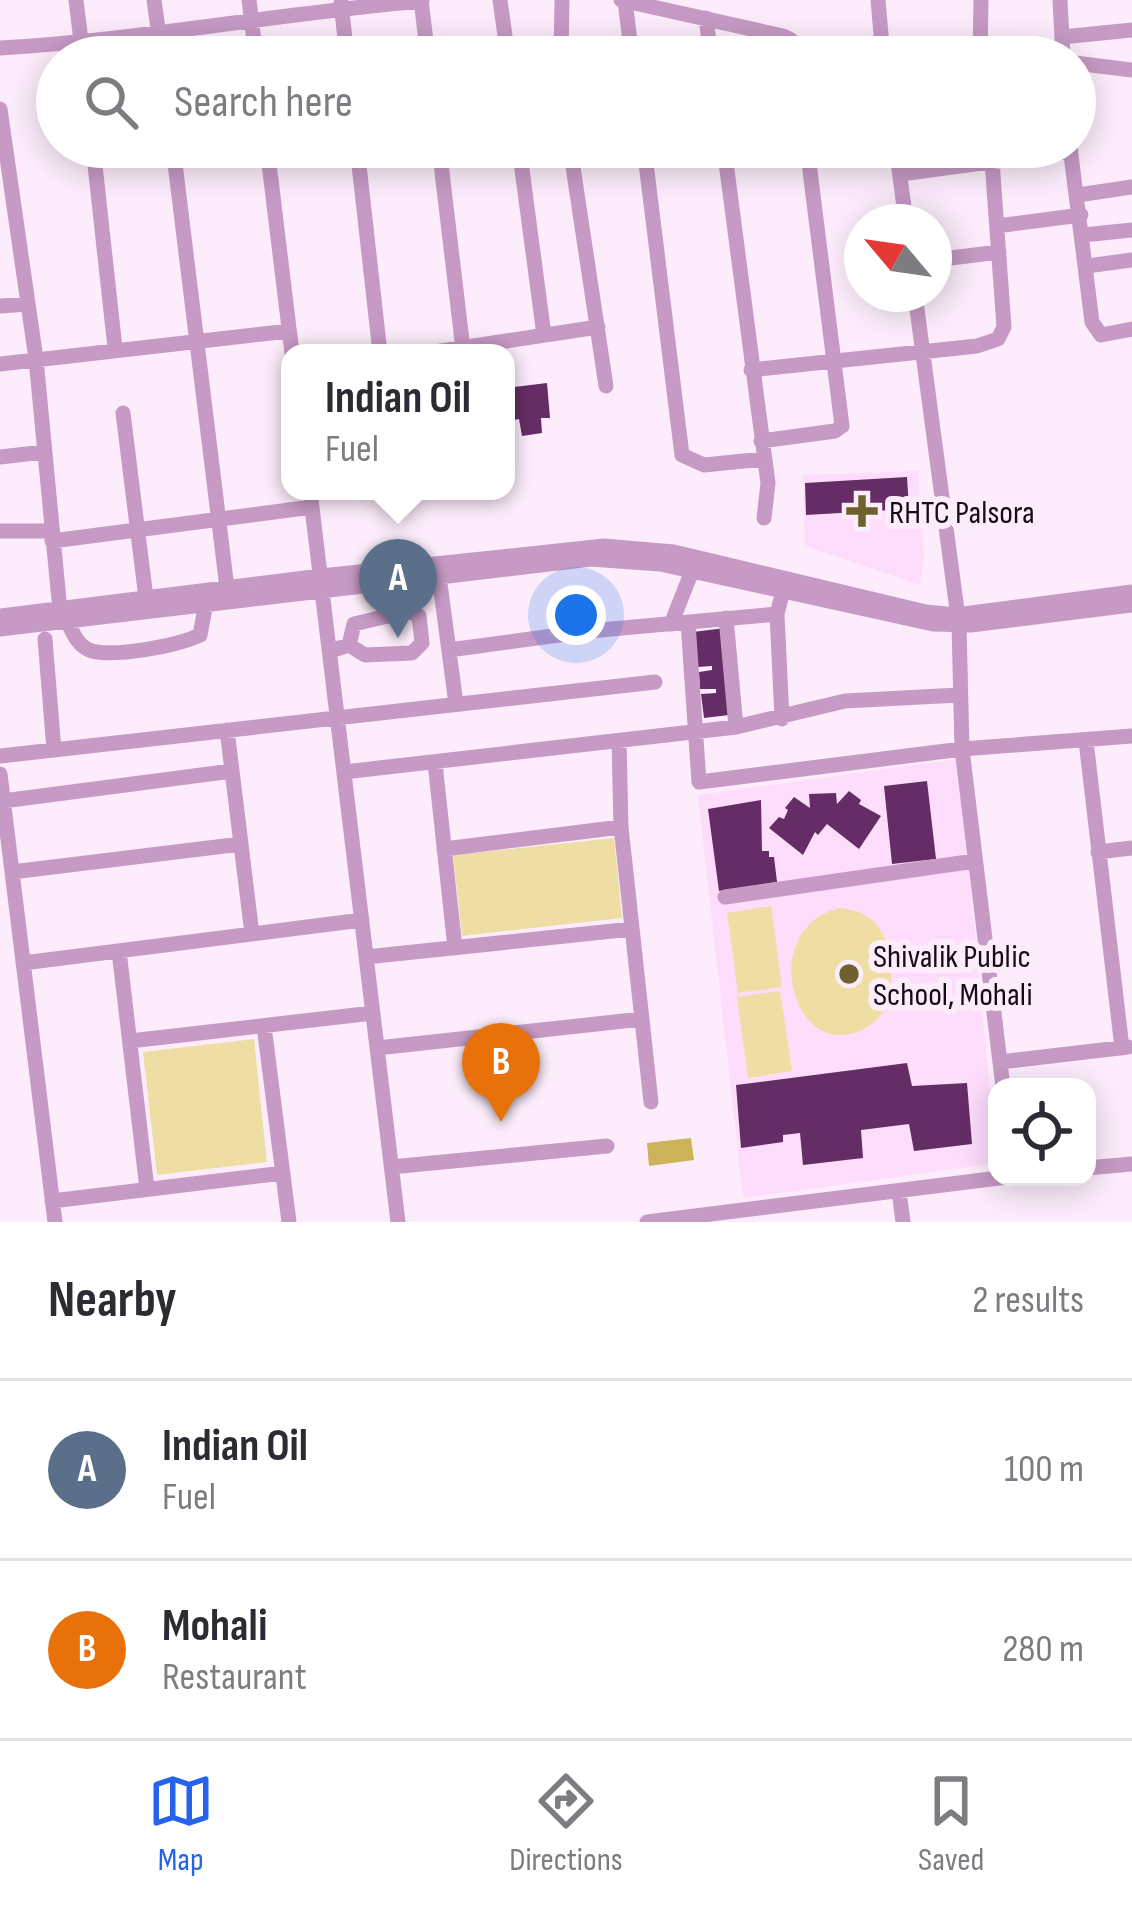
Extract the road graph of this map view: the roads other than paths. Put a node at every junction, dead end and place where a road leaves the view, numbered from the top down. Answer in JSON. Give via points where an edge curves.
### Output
{"nodes":[{"id":1,"x":76,"y":0,"type":"edge"},
{"id":2,"x":154,"y":0,"type":"edge"},
{"id":3,"x":249,"y":0,"type":"edge"},
{"id":4,"x":500,"y":0,"type":"edge"},
{"id":5,"x":562,"y":0,"type":"edge"},
{"id":6,"x":623,"y":0,"type":"edge"},
{"id":7,"x":878,"y":0,"type":"edge"},
{"id":8,"x":981,"y":0,"type":"edge"},
{"id":9,"x":1060,"y":0,"type":"edge"},
{"id":10,"x":422,"y":1,"type":"edge"},
{"id":11,"x":647,"y":3,"type":"edge"},
{"id":12,"x":342,"y":4,"type":"edge"},
{"id":13,"x":706,"y":18,"type":"junction"},
{"id":14,"x":252,"y":20,"type":"junction"},
{"id":15,"x":1132,"y":30,"type":"edge"},
{"id":16,"x":158,"y":33,"type":"junction"},
{"id":17,"x":80,"y":36,"type":"edge"},
{"id":18,"x":145,"y":36,"type":"edge"},
{"id":19,"x":158,"y":36,"type":"edge"},
{"id":20,"x":254,"y":36,"type":"edge"},
{"id":21,"x":345,"y":36,"type":"edge"},
{"id":22,"x":426,"y":36,"type":"edge"},
{"id":23,"x":505,"y":36,"type":"edge"},
{"id":24,"x":562,"y":36,"type":"edge"},
{"id":25,"x":629,"y":36,"type":"edge"},
{"id":26,"x":709,"y":36,"type":"edge"},
{"id":27,"x":783,"y":36,"type":"edge"},
{"id":28,"x":882,"y":36,"type":"edge"},
{"id":29,"x":980,"y":36,"type":"edge"},
{"id":30,"x":1063,"y":36,"type":"edge"},
{"id":31,"x":1080,"y":36,"type":"edge"},
{"id":32,"x":0,"y":48,"type":"edge"},
{"id":33,"x":36,"y":49,"type":"edge"},
{"id":34,"x":1096,"y":66,"type":"edge"},
{"id":35,"x":1132,"y":70,"type":"edge"},
{"id":36,"x":0,"y":109,"type":"edge"},
{"id":37,"x":95,"y":168,"type":"edge"},
{"id":38,"x":176,"y":168,"type":"edge"},
{"id":39,"x":270,"y":168,"type":"edge"},
{"id":40,"x":359,"y":168,"type":"edge"},
{"id":41,"x":441,"y":168,"type":"edge"},
{"id":42,"x":523,"y":168,"type":"edge"},
{"id":43,"x":573,"y":168,"type":"edge"},
{"id":44,"x":647,"y":168,"type":"edge"},
{"id":45,"x":727,"y":168,"type":"edge"},
{"id":46,"x":810,"y":168,"type":"edge"},
{"id":47,"x":900,"y":168,"type":"edge"},
{"id":48,"x":927,"y":168,"type":"edge"},
{"id":49,"x":993,"y":168,"type":"edge"},
{"id":50,"x":1074,"y":168,"type":"edge"},
{"id":51,"x":901,"y":174,"type":"junction"},
{"id":52,"x":1132,"y":187,"type":"edge"},
{"id":53,"x":1078,"y":195,"type":"junction"},
{"id":54,"x":904,"y":204,"type":"edge"},
{"id":55,"x":1081,"y":215,"type":"junction"},
{"id":56,"x":997,"y":226,"type":"junction"},
{"id":57,"x":1132,"y":230,"type":"edge"},
{"id":58,"x":1084,"y":236,"type":"junction"},
{"id":59,"x":999,"y":252,"type":"junction"},
{"id":60,"x":952,"y":258,"type":"edge"},
{"id":61,"x":1132,"y":260,"type":"edge"},
{"id":62,"x":1087,"y":266,"type":"junction"},
{"id":63,"x":28,"y":304,"type":"junction"},
{"id":64,"x":0,"y":307,"type":"edge"},
{"id":65,"x":917,"y":312,"type":"edge"},
{"id":66,"x":598,"y":327,"type":"junction"},
{"id":67,"x":1132,"y":329,"type":"edge"},
{"id":68,"x":289,"y":331,"type":"junction"},
{"id":69,"x":544,"y":335,"type":"junction"},
{"id":70,"x":197,"y":342,"type":"junction"},
{"id":71,"x":291,"y":344,"type":"edge"},
{"id":72,"x":379,"y":344,"type":"edge"},
{"id":73,"x":462,"y":344,"type":"edge"},
{"id":74,"x":492,"y":344,"type":"edge"},
{"id":75,"x":115,"y":348,"type":"junction"},
{"id":76,"x":922,"y":351,"type":"junction"},
{"id":77,"x":36,"y":359,"type":"junction"},
{"id":78,"x":834,"y":361,"type":"junction"},
{"id":79,"x":0,"y":364,"type":"edge"},
{"id":80,"x":751,"y":370,"type":"junction"},
{"id":81,"x":606,"y":386,"type":"dead end"},
{"id":82,"x":123,"y":413,"type":"dead end"},
{"id":83,"x":760,"y":441,"type":"junction"},
{"id":84,"x":44,"y":452,"type":"junction"},
{"id":85,"x":0,"y":457,"type":"edge"},
{"id":86,"x":764,"y":459,"type":"junction"},
{"id":87,"x":306,"y":500,"type":"edge"},
{"id":88,"x":311,"y":500,"type":"edge"},
{"id":89,"x":764,"y":518,"type":"dead end"},
{"id":90,"x":219,"y":519,"type":"junction"},
{"id":91,"x":138,"y":529,"type":"junction"},
{"id":92,"x":0,"y":531,"type":"edge"},
{"id":93,"x":51,"y":536,"type":"junction"},
{"id":94,"x":692,"y":571,"type":"junction"},
{"id":95,"x":439,"y":575,"type":"junction"},
{"id":96,"x":412,"y":579,"type":"junction"},
{"id":97,"x":322,"y":582,"type":"junction"},
{"id":98,"x":785,"y":584,"type":"junction"},
{"id":99,"x":227,"y":588,"type":"junction"},
{"id":100,"x":1132,"y":592,"type":"edge"},
{"id":101,"x":146,"y":598,"type":"junction"},
{"id":102,"x":59,"y":600,"type":"dead end"},
{"id":103,"x":206,"y":603,"type":"junction"},
{"id":104,"x":1132,"y":605,"type":"edge"},
{"id":105,"x":409,"y":611,"type":"junction"},
{"id":106,"x":777,"y":614,"type":"junction"},
{"id":107,"x":0,"y":616,"type":"edge"},
{"id":108,"x":726,"y":618,"type":"junction"},
{"id":109,"x":957,"y":620,"type":"junction"},
{"id":110,"x":67,"y":621,"type":"junction"},
{"id":111,"x":680,"y":623,"type":"junction"},
{"id":112,"x":0,"y":629,"type":"edge"},
{"id":113,"x":46,"y":639,"type":"dead end"},
{"id":114,"x":349,"y":645,"type":"junction"},
{"id":115,"x":449,"y":650,"type":"junction"},
{"id":116,"x":330,"y":651,"type":"junction"},
{"id":117,"x":655,"y":682,"type":"dead end"},
{"id":118,"x":959,"y":695,"type":"junction"},
{"id":119,"x":456,"y":704,"type":"junction"},
{"id":120,"x":338,"y":717,"type":"junction"},
{"id":121,"x":782,"y":719,"type":"junction"},
{"id":122,"x":736,"y":727,"type":"junction"},
{"id":123,"x":227,"y":730,"type":"junction"},
{"id":124,"x":697,"y":731,"type":"junction"},
{"id":125,"x":1132,"y":736,"type":"edge"},
{"id":126,"x":620,"y":741,"type":"junction"},
{"id":127,"x":1086,"y":741,"type":"junction"},
{"id":128,"x":962,"y":749,"type":"junction"},
{"id":129,"x":54,"y":750,"type":"junction"},
{"id":130,"x":0,"y":756,"type":"edge"},
{"id":131,"x":434,"y":763,"type":"junction"},
{"id":132,"x":232,"y":771,"type":"junction"},
{"id":133,"x":344,"y":772,"type":"junction"},
{"id":134,"x":0,"y":774,"type":"edge"},
{"id":135,"x":3,"y":801,"type":"junction"},
{"id":136,"x":622,"y":827,"type":"junction"},
{"id":137,"x":241,"y":844,"type":"junction"},
{"id":138,"x":1132,"y":848,"type":"edge"},
{"id":139,"x":444,"y":849,"type":"junction"},
{"id":140,"x":1098,"y":853,"type":"junction"},
{"id":141,"x":975,"y":860,"type":"junction"},
{"id":142,"x":12,"y":872,"type":"junction"},
{"id":143,"x":725,"y":897,"type":"dead end"},
{"id":144,"x":362,"y":920,"type":"junction"},
{"id":145,"x":632,"y":928,"type":"junction"},
{"id":146,"x":252,"y":934,"type":"junction"},
{"id":147,"x":455,"y":948,"type":"junction"},
{"id":148,"x":119,"y":951,"type":"junction"},
{"id":149,"x":366,"y":957,"type":"junction"},
{"id":150,"x":23,"y":963,"type":"junction"},
{"id":151,"x":373,"y":1013,"type":"junction"},
{"id":152,"x":642,"y":1019,"type":"junction"},
{"id":153,"x":264,"y":1026,"type":"junction"},
{"id":154,"x":130,"y":1041,"type":"junction"},
{"id":155,"x":1127,"y":1047,"type":"edge"},
{"id":156,"x":377,"y":1048,"type":"junction"},
{"id":157,"x":1000,"y":1062,"type":"junction"},
{"id":158,"x":1002,"y":1078,"type":"edge"},
{"id":159,"x":651,"y":1102,"type":"dead end"},
{"id":160,"x":607,"y":1146,"type":"dead end"},
{"id":161,"x":1132,"y":1163,"type":"edge"},
{"id":162,"x":391,"y":1167,"type":"junction"},
{"id":163,"x":1096,"y":1167,"type":"edge"},
{"id":164,"x":283,"y":1173,"type":"junction"},
{"id":165,"x":988,"y":1179,"type":"edge"},
{"id":166,"x":147,"y":1189,"type":"junction"},
{"id":167,"x":899,"y":1191,"type":"junction"},
{"id":168,"x":52,"y":1201,"type":"junction"},
{"id":169,"x":773,"y":1214,"type":"edge"},
{"id":170,"x":55,"y":1222,"type":"edge"},
{"id":171,"x":289,"y":1222,"type":"edge"},
{"id":172,"x":398,"y":1222,"type":"edge"},
{"id":173,"x":647,"y":1222,"type":"edge"},
{"id":174,"x":903,"y":1222,"type":"edge"}],
"edges":[{"from":1,"to":17,"type":"street"},
{"from":2,"to":16,"type":"street"},
{"from":3,"to":14,"type":"street"},
{"from":4,"to":23,"type":"street"},
{"from":5,"to":24,"type":"street"},
{"from":6,"to":11,"type":"street"},
{"from":6,"to":25,"type":"street"},
{"from":7,"to":28,"type":"street"},
{"from":8,"to":29,"type":"street"},
{"from":9,"to":30,"type":"street"},
{"from":10,"to":12,"type":"street"},
{"from":10,"to":22,"type":"street"},
{"from":11,"to":13,"type":"street"},
{"from":12,"to":14,"type":"street"},
{"from":12,"to":21,"type":"street"},
{"from":13,"to":26,"type":"street"},
{"from":13,"to":27,"type":"street"},
{"from":14,"to":16,"type":"street"},
{"from":14,"to":20,"type":"street"},
{"from":15,"to":31,"type":"street"},
{"from":16,"to":18,"type":"street"},
{"from":16,"to":19,"type":"street"},
{"from":32,"to":33,"type":"street"},
{"from":34,"to":35,"type":"street"},
{"from":36,"to":63,"type":"street"},
{"from":37,"to":75,"type":"street"},
{"from":38,"to":70,"type":"street"},
{"from":39,"to":68,"type":"street"},
{"from":40,"to":72,"type":"street"},
{"from":41,"to":73,"type":"street"},
{"from":42,"to":69,"type":"street"},
{"from":43,"to":66,"type":"street"},
{"from":44,"to":86,"type":"street","via":[[682,455],[704,465]]},
{"from":45,"to":80,"type":"street"},
{"from":46,"to":78,"type":"street"},
{"from":47,"to":51,"type":"street"},
{"from":48,"to":51,"type":"street"},
{"from":49,"to":56,"type":"street"},
{"from":50,"to":53,"type":"street"},
{"from":51,"to":54,"type":"street"},
{"from":52,"to":53,"type":"street"},
{"from":53,"to":55,"type":"street"},
{"from":55,"to":56,"type":"street"},
{"from":55,"to":58,"type":"street"},
{"from":56,"to":59,"type":"street"},
{"from":57,"to":58,"type":"street"},
{"from":58,"to":62,"type":"street"},
{"from":59,"to":60,"type":"street"},
{"from":59,"to":76,"type":"street","via":[[1001,336]]},
{"from":61,"to":62,"type":"street"},
{"from":62,"to":67,"type":"street","via":[[1095,331]]},
{"from":63,"to":64,"type":"street"},
{"from":63,"to":77,"type":"street"},
{"from":65,"to":76,"type":"street"},
{"from":66,"to":69,"type":"street"},
{"from":66,"to":81,"type":"street"},
{"from":68,"to":70,"type":"street"},
{"from":68,"to":71,"type":"street"},
{"from":69,"to":74,"type":"street"},
{"from":70,"to":75,"type":"street"},
{"from":70,"to":90,"type":"street"},
{"from":75,"to":77,"type":"street"},
{"from":76,"to":78,"type":"street"},
{"from":76,"to":109,"type":"street"},
{"from":77,"to":79,"type":"street"},
{"from":77,"to":84,"type":"street"},
{"from":78,"to":80,"type":"street"},
{"from":78,"to":83,"type":"street","via":[[839,430]]},
{"from":80,"to":83,"type":"street"},
{"from":82,"to":91,"type":"street"},
{"from":83,"to":86,"type":"street"},
{"from":84,"to":85,"type":"street"},
{"from":84,"to":93,"type":"street"},
{"from":86,"to":89,"type":"street"},
{"from":87,"to":90,"type":"street"},
{"from":88,"to":97,"type":"street"},
{"from":90,"to":91,"type":"street"},
{"from":90,"to":99,"type":"street"},
{"from":91,"to":93,"type":"street"},
{"from":91,"to":101,"type":"street"},
{"from":92,"to":93,"type":"street"},
{"from":93,"to":102,"type":"street"},
{"from":94,"to":95,"type":"street","via":[[591,559]]},
{"from":94,"to":98,"type":"street"},
{"from":94,"to":111,"type":"street"},
{"from":95,"to":96,"type":"street"},
{"from":95,"to":115,"type":"street"},
{"from":96,"to":97,"type":"street"},
{"from":96,"to":105,"type":"street"},
{"from":97,"to":98,"type":"street","via":[[604,546],[674,552]]},
{"from":97,"to":99,"type":"street"},
{"from":97,"to":103,"type":"street"},
{"from":97,"to":116,"type":"street"},
{"from":98,"to":106,"type":"street"},
{"from":98,"to":109,"type":"street"},
{"from":99,"to":101,"type":"street"},
{"from":100,"to":109,"type":"street"},
{"from":101,"to":107,"type":"street"},
{"from":103,"to":110,"type":"street"},
{"from":103,"to":110,"type":"street","via":[[200,635],[166,647],[94,652],[79,644]]},
{"from":104,"to":109,"type":"street"},
{"from":105,"to":114,"type":"street","via":[[354,624]]},
{"from":105,"to":114,"type":"street","via":[[419,616],[422,643],[412,653],[365,656]]},
{"from":106,"to":108,"type":"street"},
{"from":106,"to":121,"type":"street"},
{"from":108,"to":111,"type":"street"},
{"from":108,"to":122,"type":"street"},
{"from":109,"to":118,"type":"street"},
{"from":110,"to":112,"type":"street"},
{"from":111,"to":115,"type":"street"},
{"from":111,"to":124,"type":"street"},
{"from":113,"to":129,"type":"street"},
{"from":114,"to":116,"type":"street"},
{"from":115,"to":119,"type":"street"},
{"from":116,"to":120,"type":"street"},
{"from":117,"to":119,"type":"street"},
{"from":118,"to":121,"type":"street","via":[[845,701]]},
{"from":118,"to":128,"type":"street"},
{"from":119,"to":120,"type":"street"},
{"from":120,"to":123,"type":"street"},
{"from":120,"to":133,"type":"street"},
{"from":121,"to":122,"type":"street"},
{"from":122,"to":124,"type":"street"},
{"from":123,"to":129,"type":"street"},
{"from":123,"to":132,"type":"street"},
{"from":124,"to":126,"type":"street"},
{"from":124,"to":128,"type":"street","via":[[699,782]]},
{"from":125,"to":127,"type":"street"},
{"from":126,"to":131,"type":"street"},
{"from":126,"to":136,"type":"street"},
{"from":127,"to":128,"type":"street"},
{"from":127,"to":140,"type":"street"},
{"from":128,"to":141,"type":"street"},
{"from":129,"to":130,"type":"street"},
{"from":131,"to":133,"type":"street"},
{"from":131,"to":139,"type":"street"},
{"from":132,"to":135,"type":"street"},
{"from":132,"to":137,"type":"street"},
{"from":133,"to":144,"type":"street"},
{"from":134,"to":135,"type":"street"},
{"from":135,"to":142,"type":"street"},
{"from":136,"to":139,"type":"street"},
{"from":136,"to":145,"type":"street"},
{"from":137,"to":142,"type":"street"},
{"from":137,"to":146,"type":"street"},
{"from":138,"to":140,"type":"street"},
{"from":139,"to":147,"type":"street"},
{"from":140,"to":155,"type":"street"},
{"from":141,"to":143,"type":"street"},
{"from":141,"to":157,"type":"street"},
{"from":142,"to":150,"type":"street"},
{"from":144,"to":146,"type":"street"},
{"from":144,"to":149,"type":"street"},
{"from":145,"to":147,"type":"street"},
{"from":145,"to":152,"type":"street"},
{"from":146,"to":148,"type":"street"},
{"from":147,"to":149,"type":"street"},
{"from":148,"to":150,"type":"street"},
{"from":148,"to":154,"type":"street"},
{"from":149,"to":151,"type":"street"},
{"from":150,"to":168,"type":"street"},
{"from":151,"to":153,"type":"street"},
{"from":151,"to":156,"type":"street"},
{"from":152,"to":156,"type":"street"},
{"from":152,"to":159,"type":"street"},
{"from":153,"to":154,"type":"street"},
{"from":153,"to":164,"type":"street"},
{"from":154,"to":166,"type":"street"},
{"from":155,"to":157,"type":"street"},
{"from":156,"to":162,"type":"street"},
{"from":157,"to":158,"type":"street"},
{"from":160,"to":162,"type":"street"},
{"from":161,"to":163,"type":"street"},
{"from":162,"to":172,"type":"street"},
{"from":164,"to":166,"type":"street"},
{"from":164,"to":171,"type":"street"},
{"from":165,"to":167,"type":"street"},
{"from":166,"to":168,"type":"street"},
{"from":167,"to":169,"type":"street"},
{"from":167,"to":174,"type":"street"},
{"from":168,"to":170,"type":"street"},
{"from":169,"to":173,"type":"street"}]}
